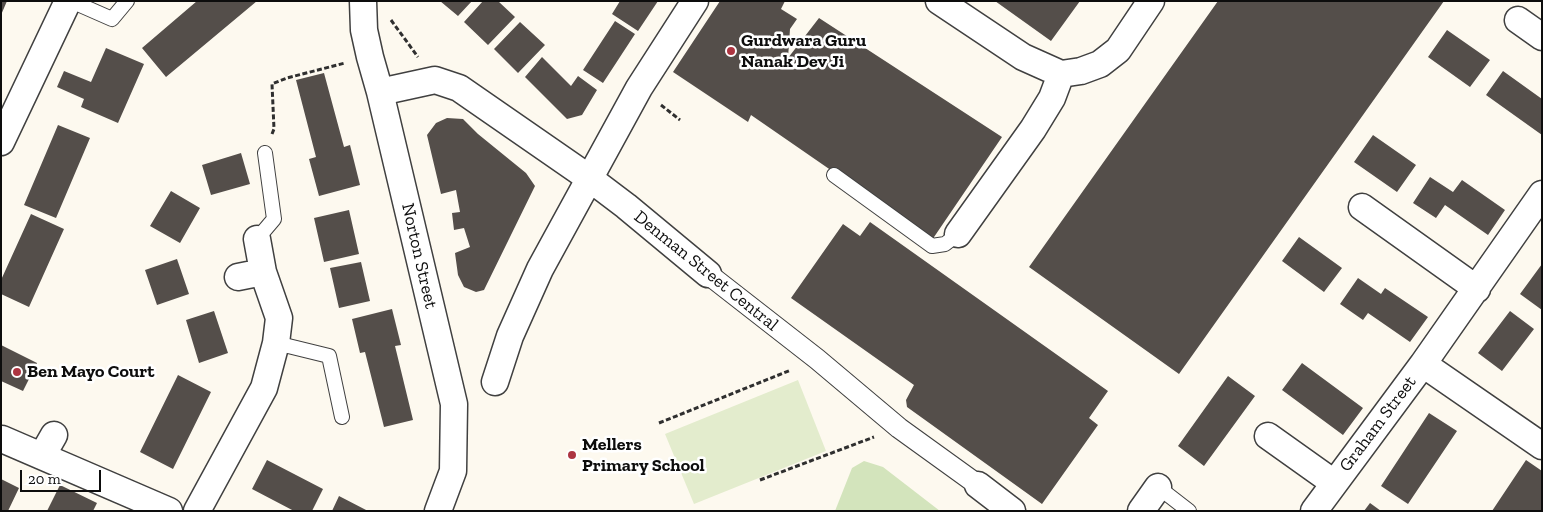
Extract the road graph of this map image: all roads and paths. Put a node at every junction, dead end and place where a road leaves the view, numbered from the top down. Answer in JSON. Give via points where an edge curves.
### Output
{"nodes":[{"id":1,"x":69,"y":1,"type":"edge"},
{"id":2,"x":127,"y":1,"type":"edge"},
{"id":3,"x":364,"y":1,"type":"edge"},
{"id":4,"x":695,"y":1,"type":"edge"},
{"id":5,"x":939,"y":1,"type":"edge"},
{"id":6,"x":1151,"y":1,"type":"edge"},
{"id":7,"x":389,"y":17,"type":"dead end"},
{"id":8,"x":1518,"y":20,"type":"dead end"},
{"id":9,"x":1542,"y":37,"type":"edge"},
{"id":10,"x":370,"y":57,"type":"junction"},
{"id":11,"x":1060,"y":74,"type":"junction"},
{"id":12,"x":435,"y":80,"type":"junction"},
{"id":13,"x":380,"y":92,"type":"junction"},
{"id":14,"x":1,"y":142,"type":"edge"},
{"id":15,"x":265,"y":153,"type":"joint"},
{"id":16,"x":834,"y":175,"type":"dead end"},
{"id":17,"x":589,"y":178,"type":"junction"},
{"id":18,"x":1542,"y":194,"type":"edge"},
{"id":19,"x":1362,"y":207,"type":"dead end"},
{"id":20,"x":958,"y":234,"type":"joint"},
{"id":21,"x":257,"y":240,"type":"joint"},
{"id":22,"x":263,"y":272,"type":"junction"},
{"id":23,"x":708,"y":274,"type":"joint"},
{"id":24,"x":238,"y":277,"type":"dead end"},
{"id":25,"x":1476,"y":289,"type":"junction"},
{"id":26,"x":276,"y":343,"type":"junction"},
{"id":27,"x":817,"y":359,"type":"junction"},
{"id":28,"x":1423,"y":364,"type":"junction"},
{"id":29,"x":494,"y":382,"type":"dead end"},
{"id":30,"x":342,"y":417,"type":"dead end"},
{"id":31,"x":660,"y":423,"type":"dead end"},
{"id":32,"x":899,"y":428,"type":"junction"},
{"id":33,"x":1268,"y":436,"type":"dead end"},
{"id":34,"x":2,"y":439,"type":"edge"},
{"id":35,"x":1542,"y":446,"type":"edge"},
{"id":36,"x":760,"y":480,"type":"dead end"},
{"id":37,"x":1334,"y":483,"type":"junction"},
{"id":38,"x":978,"y":485,"type":"joint"},
{"id":39,"x":1158,"y":487,"type":"joint"},
{"id":40,"x":169,"y":511,"type":"edge"},
{"id":41,"x":197,"y":511,"type":"edge"},
{"id":42,"x":438,"y":511,"type":"edge"},
{"id":43,"x":1012,"y":511,"type":"edge"},
{"id":44,"x":1141,"y":511,"type":"edge"},
{"id":45,"x":1189,"y":511,"type":"edge"},
{"id":46,"x":1314,"y":511,"type":"edge"}],
"edges":[{"from":1,"to":2,"type":"lane","via":[[112,18]]},
{"from":1,"to":14,"type":"street"},
{"from":3,"to":10,"type":"street","name":"Norton Street","via":[[364,30]]},
{"from":4,"to":17,"type":"street","via":[[639,88]]},
{"from":5,"to":11,"type":"street","via":[[1023,57]]},
{"from":6,"to":11,"type":"street","via":[[1118,50],[1100,64]]},
{"from":7,"to":12,"type":"path"},
{"from":8,"to":9,"type":"street"},
{"from":10,"to":13,"type":"street","name":"Norton Street"},
{"from":10,"to":15,"type":"path","via":[[272,84],[274,129]]},
{"from":11,"to":20,"type":"street","via":[[1052,98],[1034,130]]},
{"from":12,"to":13,"type":"street"},
{"from":12,"to":17,"type":"street","name":"Denman Street Central","via":[[459,88]]},
{"from":13,"to":42,"type":"street","name":"Norton Street","via":[[454,404],[453,471]]},
{"from":15,"to":21,"type":"lane","via":[[274,219]]},
{"from":16,"to":20,"type":"lane","via":[[932,246],[944,244]]},
{"from":17,"to":23,"type":"street","name":"Denman Street Central"},
{"from":17,"to":29,"type":"street","via":[[540,269],[510,336]]},
{"from":18,"to":25,"type":"street","name":"Graham Street"},
{"from":19,"to":25,"type":"street","via":[[1378,233]]},
{"from":21,"to":22,"type":"street"},
{"from":22,"to":24,"type":"street"},
{"from":22,"to":26,"type":"street","via":[[279,318]]},
{"from":23,"to":27,"type":"street","name":"Denman Street Central"},
{"from":25,"to":28,"type":"street","name":"Graham Street"},
{"from":26,"to":30,"type":"lane","via":[[329,356]]},
{"from":26,"to":41,"type":"street","via":[[264,388]]},
{"from":27,"to":31,"type":"path"},
{"from":27,"to":32,"type":"street","name":"Denman Street Central"},
{"from":28,"to":35,"type":"street","name":"Graham Street"},
{"from":28,"to":37,"type":"street","name":"Graham Street"},
{"from":32,"to":36,"type":"path"},
{"from":32,"to":38,"type":"street","name":"Denman Street Central"},
{"from":33,"to":37,"type":"street","name":"Graham Street"},
{"from":34,"to":40,"type":"street","via":[[48,446]]},
{"from":37,"to":46,"type":"street","name":"Graham Street"},
{"from":38,"to":43,"type":"street","name":"Denman Street Central"},
{"from":39,"to":44,"type":"street"},
{"from":39,"to":45,"type":"lane"}]}
